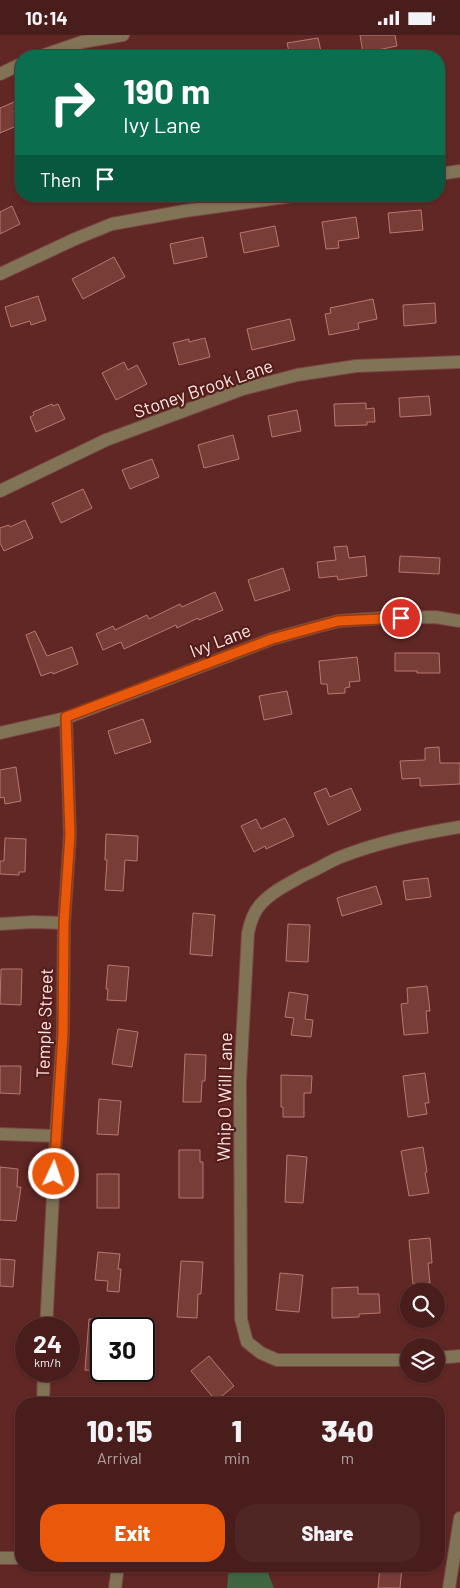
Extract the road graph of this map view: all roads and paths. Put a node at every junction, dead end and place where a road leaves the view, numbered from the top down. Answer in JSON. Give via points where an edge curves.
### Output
{"nodes":[{"id":1,"x":122,"y":35,"type":"edge"},
{"id":2,"x":57,"y":50,"type":"edge"},
{"id":3,"x":15,"y":67,"type":"edge"},
{"id":4,"x":0,"y":74,"type":"edge"},
{"id":5,"x":460,"y":171,"type":"edge"},
{"id":6,"x":445,"y":173,"type":"edge"},
{"id":7,"x":250,"y":202,"type":"edge"},
{"id":8,"x":0,"y":274,"type":"edge"},
{"id":9,"x":460,"y":362,"type":"edge"},
{"id":10,"x":0,"y":491,"type":"edge"},
{"id":11,"x":460,"y":621,"type":"edge"},
{"id":12,"x":66,"y":717,"type":"junction"},
{"id":13,"x":0,"y":733,"type":"edge"},
{"id":14,"x":460,"y":827,"type":"edge"},
{"id":15,"x":0,"y":923,"type":"edge"},
{"id":16,"x":64,"y":923,"type":"junction"},
{"id":17,"x":0,"y":1134,"type":"edge"},
{"id":18,"x":56,"y":1136,"type":"junction"},
{"id":19,"x":47,"y":1317,"type":"edge"},
{"id":20,"x":460,"y":1356,"type":"edge"},
{"id":21,"x":445,"y":1358,"type":"edge"},
{"id":22,"x":400,"y":1360,"type":"edge"},
{"id":23,"x":44,"y":1382,"type":"edge"},
{"id":24,"x":43,"y":1397,"type":"edge"},
{"id":25,"x":460,"y":1518,"type":"edge"},
{"id":26,"x":0,"y":1558,"type":"edge"},
{"id":27,"x":15,"y":1559,"type":"edge"},
{"id":28,"x":117,"y":1572,"type":"edge"},
{"id":29,"x":115,"y":1588,"type":"edge"},
{"id":30,"x":449,"y":1588,"type":"edge"}],
"edges":[{"from":1,"to":2,"type":"street","via":[[82,41]]},
{"from":3,"to":4,"type":"street"},
{"from":5,"to":6,"type":"street"},
{"from":7,"to":8,"type":"street","via":[[112,224]]},
{"from":9,"to":10,"type":"street","name":"Stoney Brook Lane","via":[[356,366],[297,375],[243,389],[106,441]]},
{"from":11,"to":12,"type":"street","name":"Ivy Lane","via":[[435,617],[338,621],[272,639]]},
{"from":12,"to":13,"type":"street","name":"Ivy Lane"},
{"from":12,"to":16,"type":"street","name":"Temple Street","via":[[70,835]]},
{"from":14,"to":22,"type":"street","name":"Whip O Will Lane","via":[[409,835],[337,859],[288,884],[267,899],[254,913],[248,933],[240,1081],[241,1319],[244,1334],[254,1349],[277,1360]]},
{"from":15,"to":16,"type":"street"},
{"from":16,"to":18,"type":"street","name":"Temple Street","via":[[63,1033]]},
{"from":17,"to":18,"type":"street"},
{"from":18,"to":19,"type":"street","name":"Temple Street"},
{"from":20,"to":21,"type":"street"},
{"from":23,"to":24,"type":"street"},
{"from":25,"to":30,"type":"street"},
{"from":26,"to":27,"type":"street"},
{"from":28,"to":29,"type":"street"}]}
